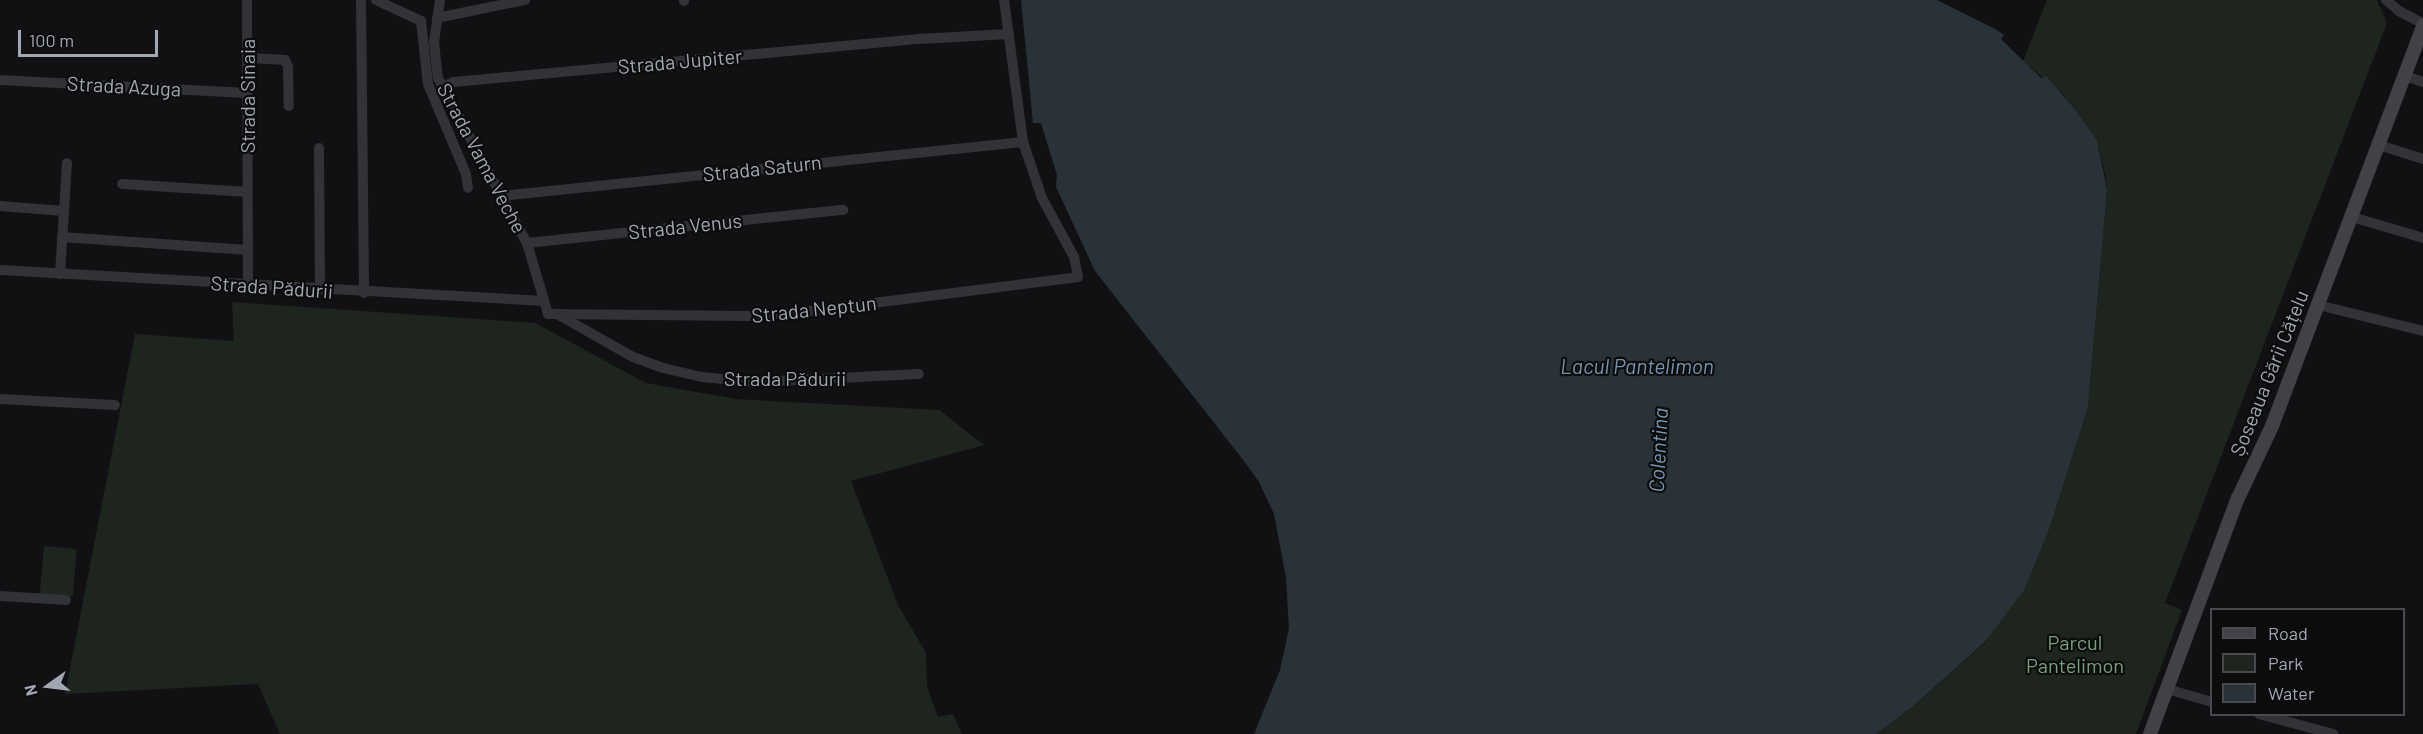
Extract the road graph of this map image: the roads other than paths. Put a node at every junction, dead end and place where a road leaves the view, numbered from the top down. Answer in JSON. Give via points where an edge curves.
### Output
{"nodes":[{"id":1,"x":247,"y":0,"type":"edge"},
{"id":2,"x":361,"y":0,"type":"edge"},
{"id":3,"x":376,"y":0,"type":"edge"},
{"id":4,"x":440,"y":0,"type":"edge"},
{"id":5,"x":525,"y":0,"type":"edge"},
{"id":6,"x":1004,"y":0,"type":"edge"},
{"id":7,"x":2386,"y":0,"type":"edge"},
{"id":8,"x":437,"y":18,"type":"junction"},
{"id":9,"x":2423,"y":25,"type":"edge"},
{"id":10,"x":1009,"y":34,"type":"junction"},
{"id":11,"x":247,"y":58,"type":"junction"},
{"id":12,"x":2405,"y":76,"type":"junction"},
{"id":13,"x":0,"y":80,"type":"edge"},
{"id":14,"x":2423,"y":82,"type":"edge"},
{"id":15,"x":442,"y":87,"type":"junction"},
{"id":16,"x":247,"y":93,"type":"junction"},
{"id":17,"x":289,"y":106,"type":"dead end"},
{"id":18,"x":1023,"y":142,"type":"junction"},
{"id":19,"x":2379,"y":145,"type":"junction"},
{"id":20,"x":319,"y":148,"type":"dead end"},
{"id":21,"x":2423,"y":159,"type":"edge"},
{"id":22,"x":67,"y":163,"type":"dead end"},
{"id":23,"x":122,"y":184,"type":"dead end"},
{"id":24,"x":468,"y":188,"type":"dead end"},
{"id":25,"x":248,"y":192,"type":"junction"},
{"id":26,"x":501,"y":196,"type":"junction"},
{"id":27,"x":0,"y":206,"type":"edge"},
{"id":28,"x":843,"y":210,"type":"dead end"},
{"id":29,"x":64,"y":211,"type":"junction"},
{"id":30,"x":2352,"y":217,"type":"junction"},
{"id":31,"x":62,"y":237,"type":"junction"},
{"id":32,"x":2423,"y":238,"type":"edge"},
{"id":33,"x":527,"y":243,"type":"junction"},
{"id":34,"x":248,"y":250,"type":"junction"},
{"id":35,"x":0,"y":270,"type":"edge"},
{"id":36,"x":60,"y":274,"type":"junction"},
{"id":37,"x":248,"y":286,"type":"junction"},
{"id":38,"x":320,"y":290,"type":"junction"},
{"id":39,"x":363,"y":293,"type":"junction"},
{"id":40,"x":544,"y":301,"type":"junction"},
{"id":41,"x":2318,"y":305,"type":"junction"},
{"id":42,"x":552,"y":314,"type":"junction"},
{"id":43,"x":2423,"y":331,"type":"edge"},
{"id":44,"x":919,"y":374,"type":"dead end"},
{"id":45,"x":0,"y":399,"type":"edge"},
{"id":46,"x":115,"y":405,"type":"dead end"},
{"id":47,"x":0,"y":597,"type":"edge"},
{"id":48,"x":66,"y":600,"type":"dead end"},
{"id":49,"x":2166,"y":689,"type":"junction"},
{"id":50,"x":2210,"y":702,"type":"edge"},
{"id":51,"x":2266,"y":716,"type":"edge"},
{"id":52,"x":2150,"y":734,"type":"edge"},
{"id":53,"x":2333,"y":734,"type":"edge"}],
"edges":[{"from":1,"to":11,"type":"street","name":"Strada Sinaia"},
{"from":2,"to":39,"type":"street"},
{"from":3,"to":24,"type":"street","via":[[421,21],[428,84],[466,174]]},
{"from":4,"to":8,"type":"street","name":"Strada Vama Veche"},
{"from":5,"to":8,"type":"street"},
{"from":6,"to":10,"type":"street"},
{"from":7,"to":9,"type":"street"},
{"from":8,"to":15,"type":"street","name":"Strada Vama Veche","via":[[434,54]]},
{"from":9,"to":12,"type":"main road","name":"Șoseaua Gării Cățelu"},
{"from":10,"to":15,"type":"street","name":"Strada Jupiter","via":[[453,82]]},
{"from":10,"to":18,"type":"street"},
{"from":11,"to":16,"type":"street","name":"Strada Sinaia"},
{"from":11,"to":17,"type":"street","via":[[285,60]]},
{"from":12,"to":14,"type":"street"},
{"from":12,"to":19,"type":"main road","name":"Șoseaua Gării Cățelu"},
{"from":13,"to":16,"type":"street","name":"Strada Azuga"},
{"from":15,"to":26,"type":"street","name":"Strada Vama Veche"},
{"from":16,"to":25,"type":"street","name":"Strada Sinaia"},
{"from":18,"to":26,"type":"street","name":"Strada Saturn"},
{"from":18,"to":42,"type":"street","name":"Strada Neptun","via":[[1042,198],[1074,257],[1078,277],[773,315]]},
{"from":19,"to":21,"type":"street"},
{"from":19,"to":30,"type":"main road","name":"Șoseaua Gării Cățelu"},
{"from":20,"to":38,"type":"street"},
{"from":22,"to":29,"type":"street"},
{"from":23,"to":25,"type":"street"},
{"from":25,"to":34,"type":"street","name":"Strada Sinaia"},
{"from":26,"to":33,"type":"street","name":"Strada Vama Veche"},
{"from":27,"to":29,"type":"street"},
{"from":28,"to":33,"type":"street","name":"Strada Venus"},
{"from":29,"to":31,"type":"street"},
{"from":30,"to":32,"type":"street"},
{"from":30,"to":41,"type":"main road","name":"Șoseaua Gării Cățelu"},
{"from":31,"to":34,"type":"street"},
{"from":31,"to":36,"type":"street"},
{"from":33,"to":40,"type":"street","name":"Strada Vama Veche"},
{"from":34,"to":37,"type":"street","name":"Strada Sinaia"},
{"from":35,"to":36,"type":"street","name":"Strada Pădurii"},
{"from":36,"to":37,"type":"street","name":"Strada Pădurii"},
{"from":37,"to":38,"type":"street","name":"Strada Pădurii"},
{"from":38,"to":39,"type":"street","name":"Strada Pădurii"},
{"from":39,"to":40,"type":"street","name":"Strada Pădurii"},
{"from":40,"to":42,"type":"street","name":"Strada Vama Veche"},
{"from":41,"to":43,"type":"street"},
{"from":41,"to":49,"type":"main road","name":"Șoseaua Gării Cățelu","via":[[2272,426],[2238,498]]},
{"from":42,"to":44,"type":"street","name":"Strada Pădurii","via":[[633,357],[702,377],[755,382]]},
{"from":45,"to":46,"type":"street"},
{"from":47,"to":48,"type":"street"},
{"from":49,"to":50,"type":"street"},
{"from":49,"to":52,"type":"main road","name":"Șoseaua Gării Cățelu"},
{"from":51,"to":53,"type":"street"}]}
